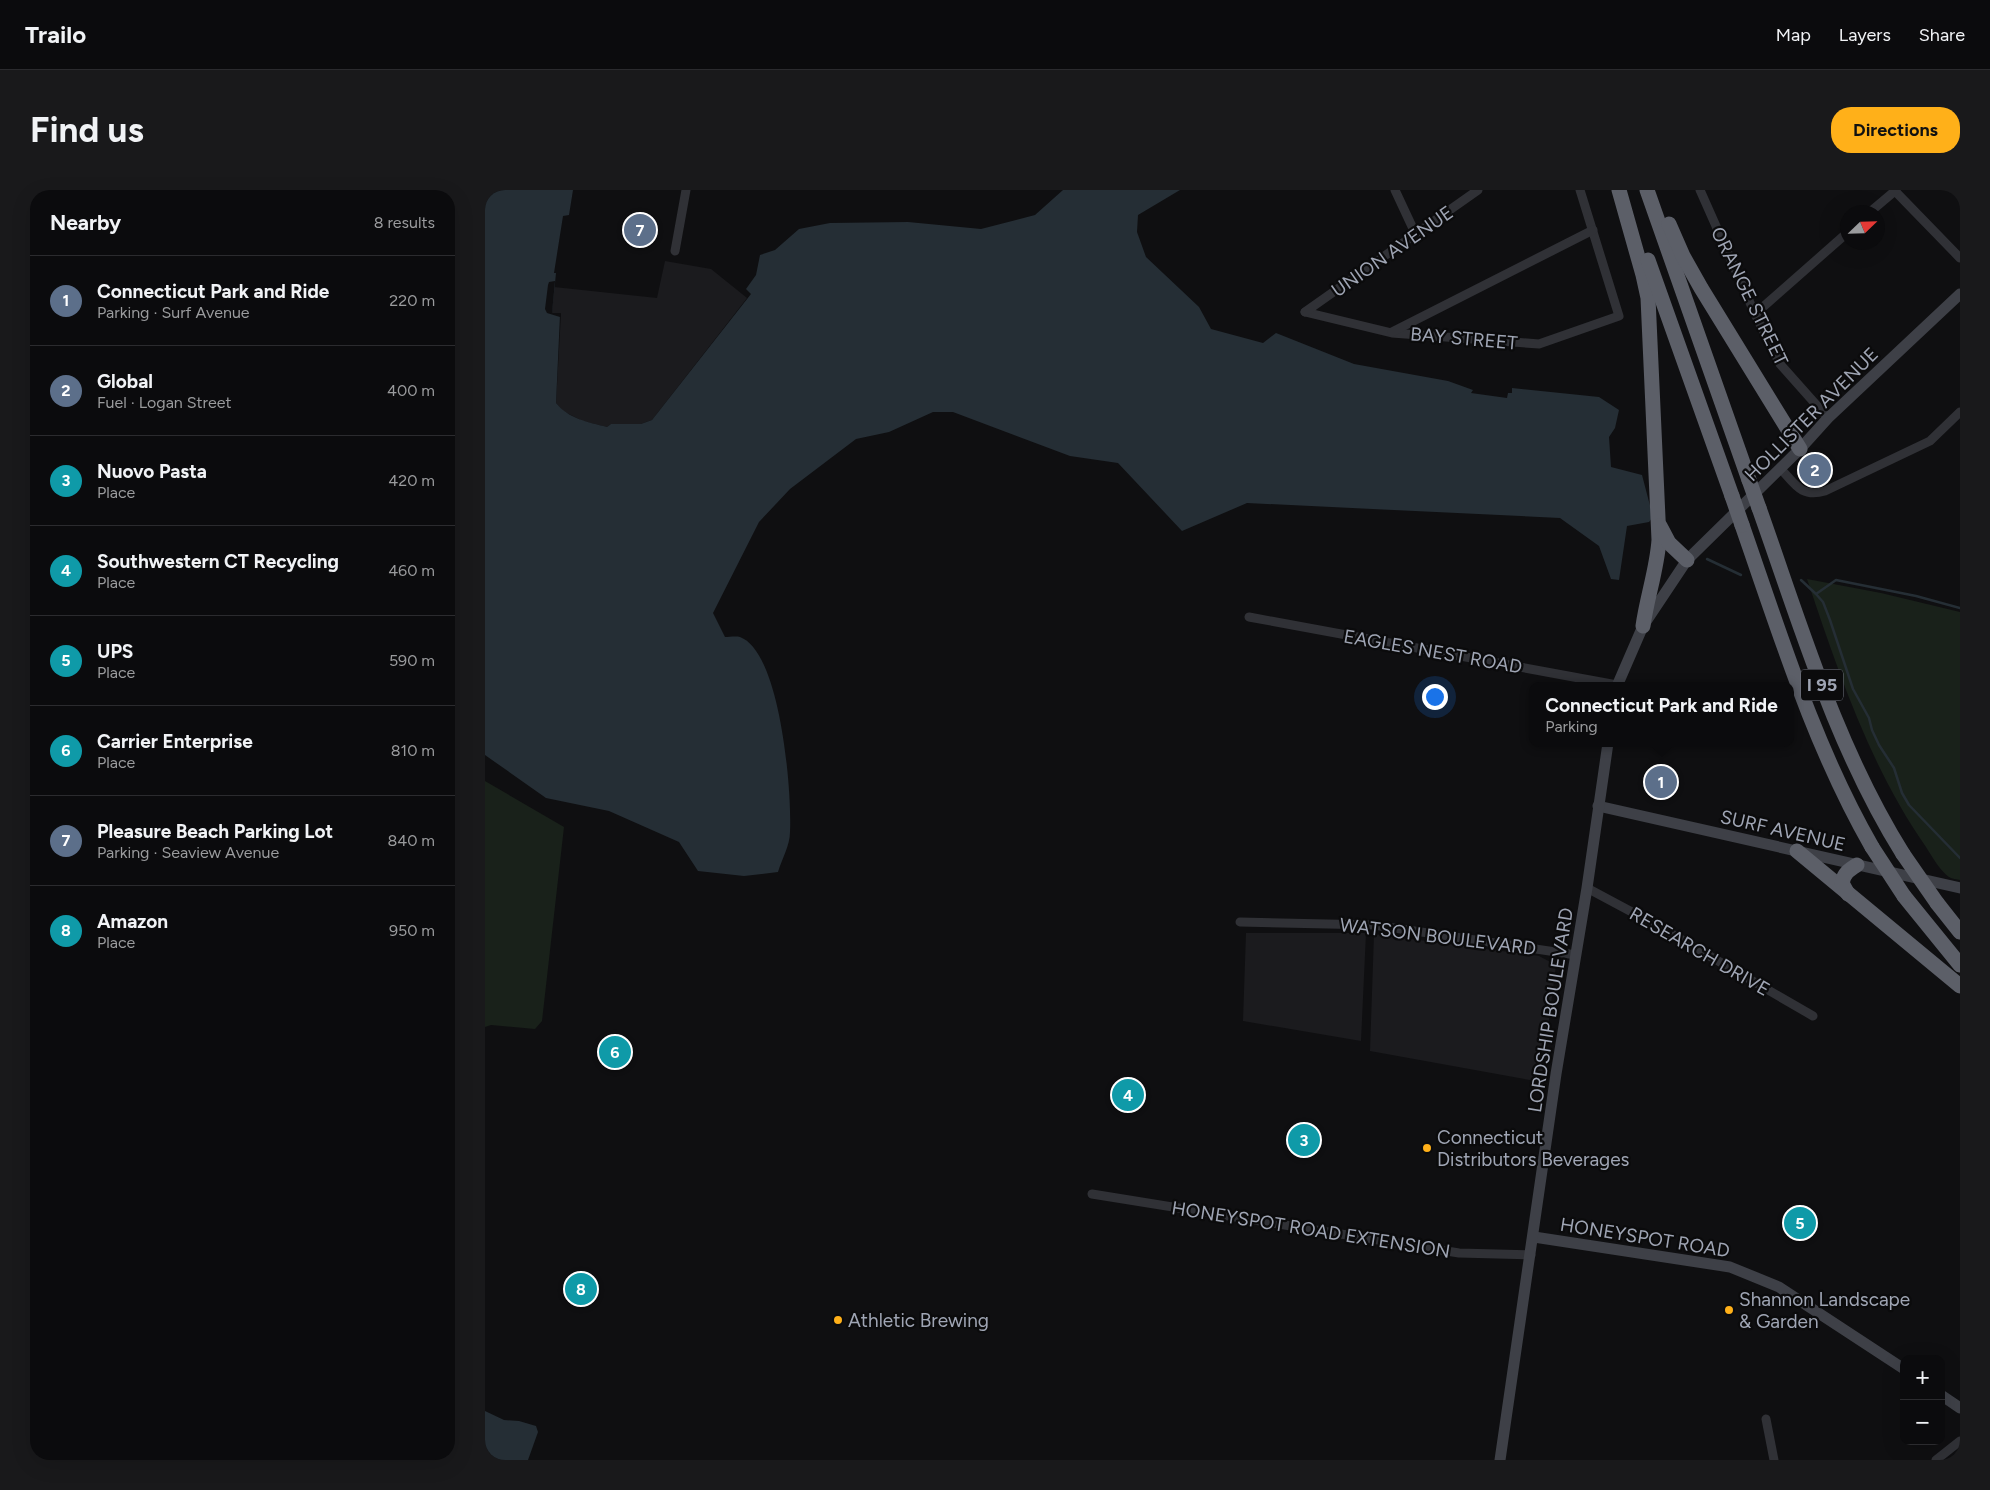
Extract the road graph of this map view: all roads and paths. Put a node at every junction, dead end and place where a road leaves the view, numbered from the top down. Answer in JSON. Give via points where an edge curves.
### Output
{"nodes":[{"id":1,"x":686,"y":190,"type":"edge"},
{"id":2,"x":1395,"y":190,"type":"edge"},
{"id":3,"x":1478,"y":190,"type":"edge"},
{"id":4,"x":1580,"y":190,"type":"edge"},
{"id":5,"x":1619,"y":190,"type":"edge"},
{"id":6,"x":1624,"y":190,"type":"edge"},
{"id":7,"x":1647,"y":190,"type":"edge"},
{"id":8,"x":1656,"y":190,"type":"edge"},
{"id":9,"x":1700,"y":190,"type":"edge"},
{"id":10,"x":1895,"y":190,"type":"edge"},
{"id":11,"x":1878,"y":205,"type":"edge"},
{"id":12,"x":1593,"y":230,"type":"junction"},
{"id":13,"x":1415,"y":235,"type":"junction"},
{"id":14,"x":1840,"y":239,"type":"edge"},
{"id":15,"x":675,"y":251,"type":"dead end"},
{"id":16,"x":1960,"y":258,"type":"edge"},
{"id":17,"x":1960,"y":294,"type":"edge"},
{"id":18,"x":1305,"y":312,"type":"joint"},
{"id":19,"x":1755,"y":314,"type":"junction"},
{"id":20,"x":1392,"y":332,"type":"junction"},
{"id":21,"x":1960,"y":412,"type":"edge"},
{"id":22,"x":1828,"y":418,"type":"junction"},
{"id":23,"x":1800,"y":449,"type":"junction"},
{"id":24,"x":1781,"y":468,"type":"junction"},
{"id":25,"x":1659,"y":522,"type":"junction"},
{"id":26,"x":1687,"y":560,"type":"junction"},
{"id":27,"x":1249,"y":617,"type":"dead end"},
{"id":28,"x":1643,"y":626,"type":"junction"},
{"id":29,"x":1601,"y":682,"type":"edge"},
{"id":30,"x":1618,"y":682,"type":"edge"},
{"id":31,"x":1607,"y":747,"type":"edge"},
{"id":32,"x":1598,"y":806,"type":"junction"},
{"id":33,"x":1797,"y":851,"type":"junction"},
{"id":34,"x":1857,"y":865,"type":"junction"},
{"id":35,"x":1587,"y":888,"type":"junction"},
{"id":36,"x":1960,"y":888,"type":"edge"},
{"id":37,"x":1849,"y":895,"type":"junction"},
{"id":38,"x":1240,"y":922,"type":"dead end"},
{"id":39,"x":1960,"y":932,"type":"edge"},
{"id":40,"x":1576,"y":955,"type":"junction"},
{"id":41,"x":1960,"y":965,"type":"edge"},
{"id":42,"x":1960,"y":986,"type":"edge"},
{"id":43,"x":1813,"y":1016,"type":"dead end"},
{"id":44,"x":1093,"y":1194,"type":"dead end"},
{"id":45,"x":1534,"y":1236,"type":"junction"},
{"id":46,"x":1531,"y":1255,"type":"junction"},
{"id":47,"x":1900,"y":1366,"type":"edge"},
{"id":48,"x":1945,"y":1398,"type":"edge"},
{"id":49,"x":1960,"y":1408,"type":"edge"},
{"id":50,"x":1766,"y":1419,"type":"dead end"},
{"id":51,"x":1960,"y":1441,"type":"edge"},
{"id":52,"x":1500,"y":1460,"type":"edge"},
{"id":53,"x":1774,"y":1460,"type":"edge"},
{"id":54,"x":1935,"y":1460,"type":"edge"}],
"edges":[{"from":1,"to":15,"type":"street"},
{"from":2,"to":13,"type":"street"},
{"from":3,"to":13,"type":"street","name":"UNION AVENUE"},
{"from":4,"to":12,"type":"street"},
{"from":5,"to":25,"type":"highway","via":[[1648,298]]},
{"from":6,"to":41,"type":"highway","number":"I 95","bridge":true,"via":[[1817,735],[1872,847],[1904,896]]},
{"from":7,"to":39,"type":"highway","number":"I 95","bridge":true,"via":[[1840,734],[1871,799],[1903,854]]},
{"from":8,"to":23,"type":"highway","via":[[1689,267]]},
{"from":9,"to":19,"type":"street","name":"ORANGE STREET"},
{"from":10,"to":11,"type":"street"},
{"from":10,"to":16,"type":"street"},
{"from":12,"to":20,"type":"street"},
{"from":12,"to":20,"type":"street","name":"BAY STREET","via":[[1619,316],[1539,344]]},
{"from":13,"to":18,"type":"street","name":"UNION AVENUE"},
{"from":14,"to":19,"type":"street"},
{"from":17,"to":22,"type":"main road","name":"HOLLISTER AVENUE"},
{"from":18,"to":20,"type":"street","name":"BAY STREET"},
{"from":19,"to":22,"type":"street","name":"ORANGE STREET","via":[[1780,364]]},
{"from":21,"to":24,"type":"street","via":[[1930,441],[1825,491],[1806,493]]},
{"from":22,"to":23,"type":"main road","name":"HOLLISTER AVENUE"},
{"from":23,"to":24,"type":"main road","name":"HOLLISTER AVENUE"},
{"from":24,"to":26,"type":"main road","name":"HOLLISTER AVENUE"},
{"from":25,"to":26,"type":"highway","via":[[1666,540]]},
{"from":25,"to":28,"type":"highway","via":[[1657,566]]},
{"from":26,"to":28,"type":"main road"},
{"from":27,"to":29,"type":"street","name":"EAGLES NEST ROAD"},
{"from":28,"to":30,"type":"main road"},
{"from":31,"to":32,"type":"main road","name":"LORDSHIP BOULEVARD"},
{"from":32,"to":33,"type":"main road","name":"SURF AVENUE"},
{"from":32,"to":35,"type":"main road","name":"LORDSHIP BOULEVARD"},
{"from":33,"to":34,"type":"main road","name":"SURF AVENUE"},
{"from":33,"to":37,"type":"highway"},
{"from":34,"to":36,"type":"main road","name":"SURF AVENUE"},
{"from":34,"to":37,"type":"highway","via":[[1843,876],[1842,883]]},
{"from":35,"to":40,"type":"main road","name":"LORDSHIP BOULEVARD"},
{"from":35,"to":43,"type":"street","name":"RESEARCH DRIVE"},
{"from":37,"to":42,"type":"highway"},
{"from":38,"to":40,"type":"street","name":"WATSON BOULEVARD","via":[[1373,925]]},
{"from":40,"to":45,"type":"main road","name":"LORDSHIP BOULEVARD"},
{"from":44,"to":46,"type":"street","name":"HONEYSPOT ROAD EXTENSION","via":[[1459,1253]]},
{"from":45,"to":46,"type":"main road","name":"LORDSHIP BOULEVARD"},
{"from":45,"to":47,"type":"main road","name":"HONEYSPOT ROAD","via":[[1730,1267],[1779,1287]]},
{"from":46,"to":52,"type":"main road","name":"LORDSHIP BOULEVARD"},
{"from":48,"to":49,"type":"main road"},
{"from":50,"to":53,"type":"street"},
{"from":51,"to":54,"type":"street"}]}
